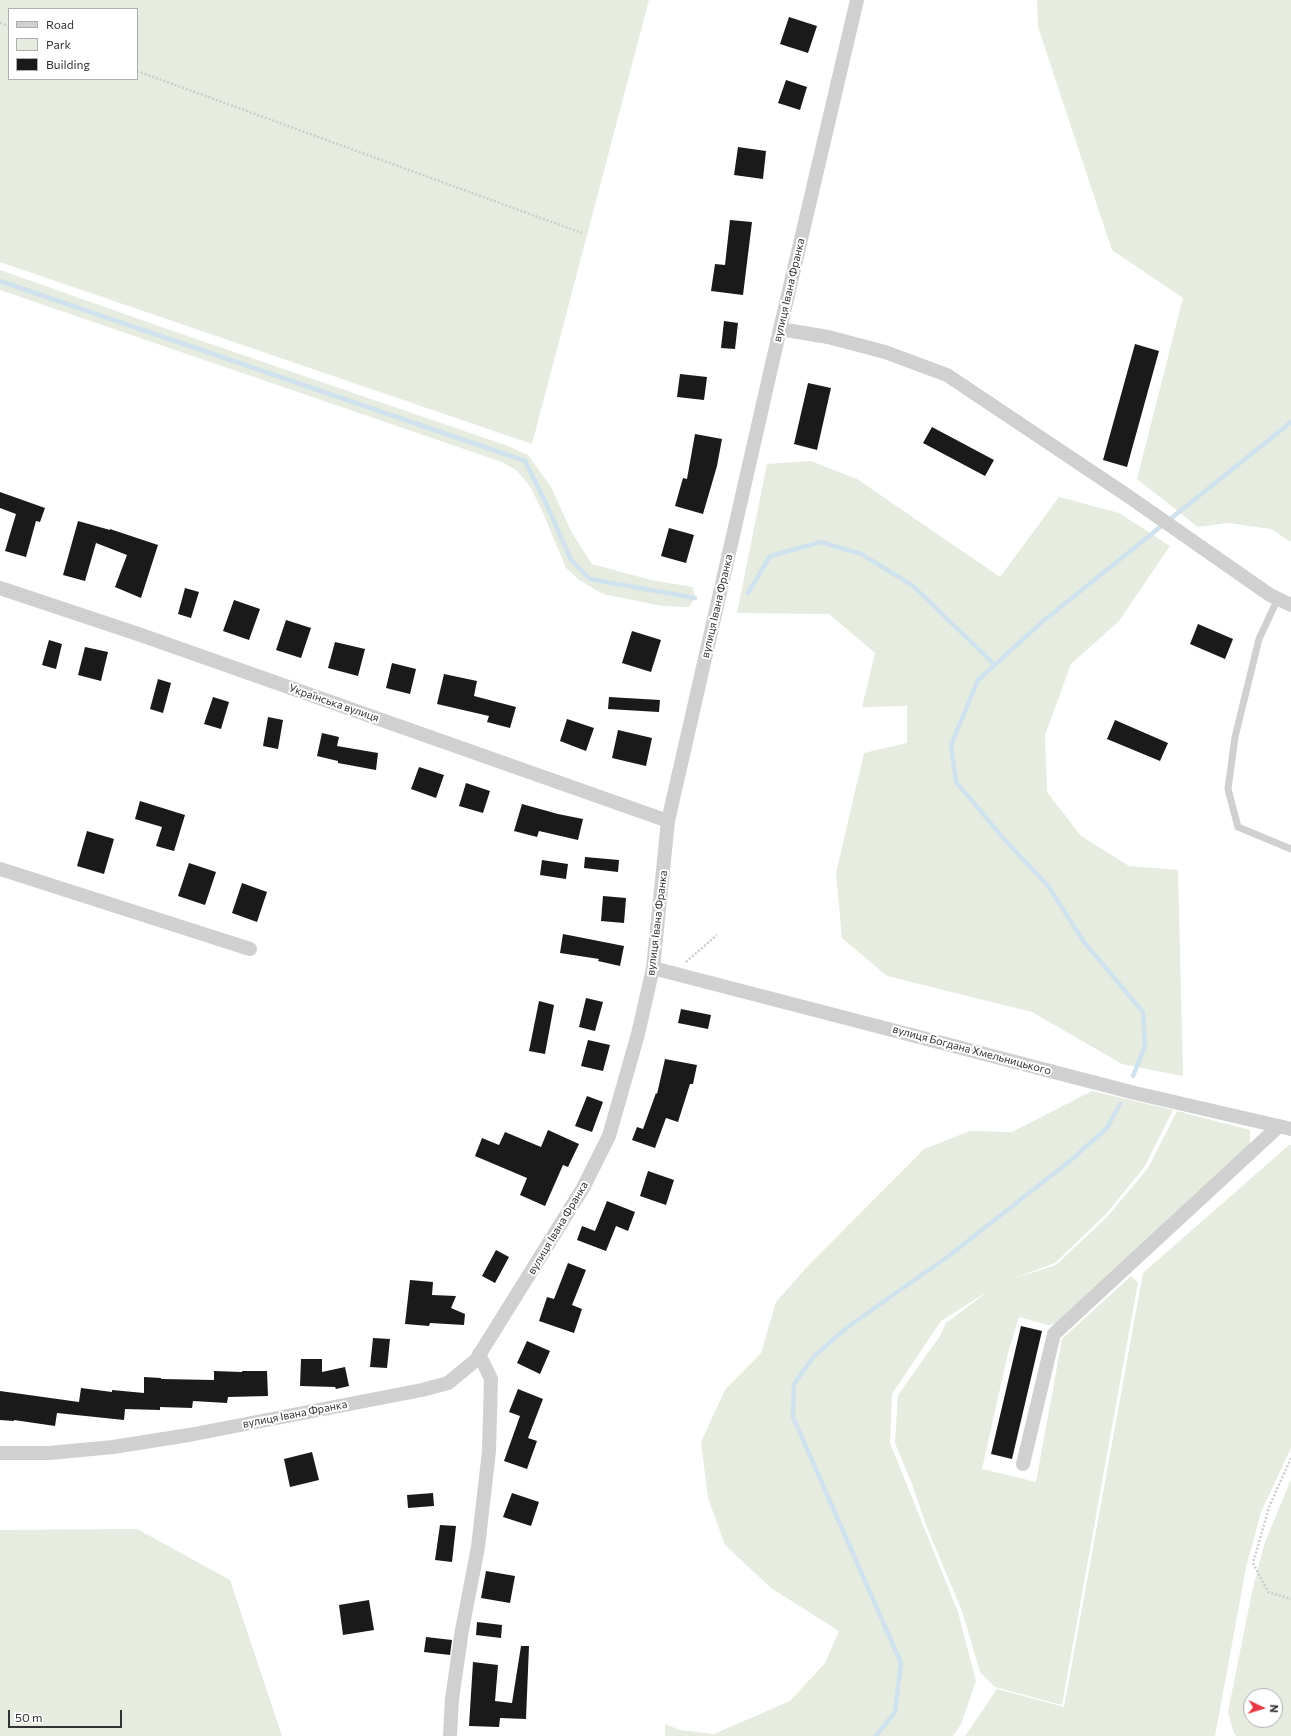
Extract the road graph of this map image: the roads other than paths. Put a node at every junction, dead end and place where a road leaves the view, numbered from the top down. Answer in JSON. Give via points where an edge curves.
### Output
{"nodes":[{"id":1,"x":857,"y":0,"type":"edge"},
{"id":2,"x":780,"y":329,"type":"junction"},
{"id":3,"x":0,"y":588,"type":"edge"},
{"id":4,"x":1278,"y":598,"type":"junction"},
{"id":5,"x":1291,"y":605,"type":"edge"},
{"id":6,"x":668,"y":821,"type":"junction"},
{"id":7,"x":1291,"y":849,"type":"edge"},
{"id":8,"x":0,"y":868,"type":"edge"},
{"id":9,"x":250,"y":949,"type":"dead end"},
{"id":10,"x":653,"y":968,"type":"junction"},
{"id":11,"x":1285,"y":1127,"type":"edge"},
{"id":12,"x":479,"y":1354,"type":"junction"},
{"id":13,"x":0,"y":1453,"type":"edge"},
{"id":14,"x":1023,"y":1464,"type":"dead end"},
{"id":15,"x":450,"y":1736,"type":"edge"}],
"edges":[{"from":1,"to":2,"type":"street","name":"вулиця Івана Франка"},
{"from":2,"to":4,"type":"street","via":[[885,352],[947,376]]},
{"from":2,"to":6,"type":"street","name":"вулиця Івана Франка"},
{"from":3,"to":6,"type":"street","name":"Українська вулиця","via":[[141,635]]},
{"from":4,"to":5,"type":"street"},
{"from":4,"to":7,"type":"lane","via":[[1259,639],[1235,737],[1228,789],[1238,827]]},
{"from":6,"to":10,"type":"street","name":"вулиця Івана Франка"},
{"from":8,"to":9,"type":"street"},
{"from":10,"to":11,"type":"street","name":"вулиця Богдана Хмельницького","via":[[1135,1093]]},
{"from":10,"to":12,"type":"street","name":"вулиця Івана Франка","via":[[638,1034],[609,1136],[583,1188]]},
{"from":11,"to":14,"type":"street","via":[[1054,1334]]},
{"from":12,"to":13,"type":"street","name":"вулиця Івана Франка","via":[[476,1360],[448,1383],[422,1390],[113,1447],[49,1453]]},
{"from":12,"to":15,"type":"street","via":[[491,1379],[489,1451],[478,1547],[452,1699]]}]}
